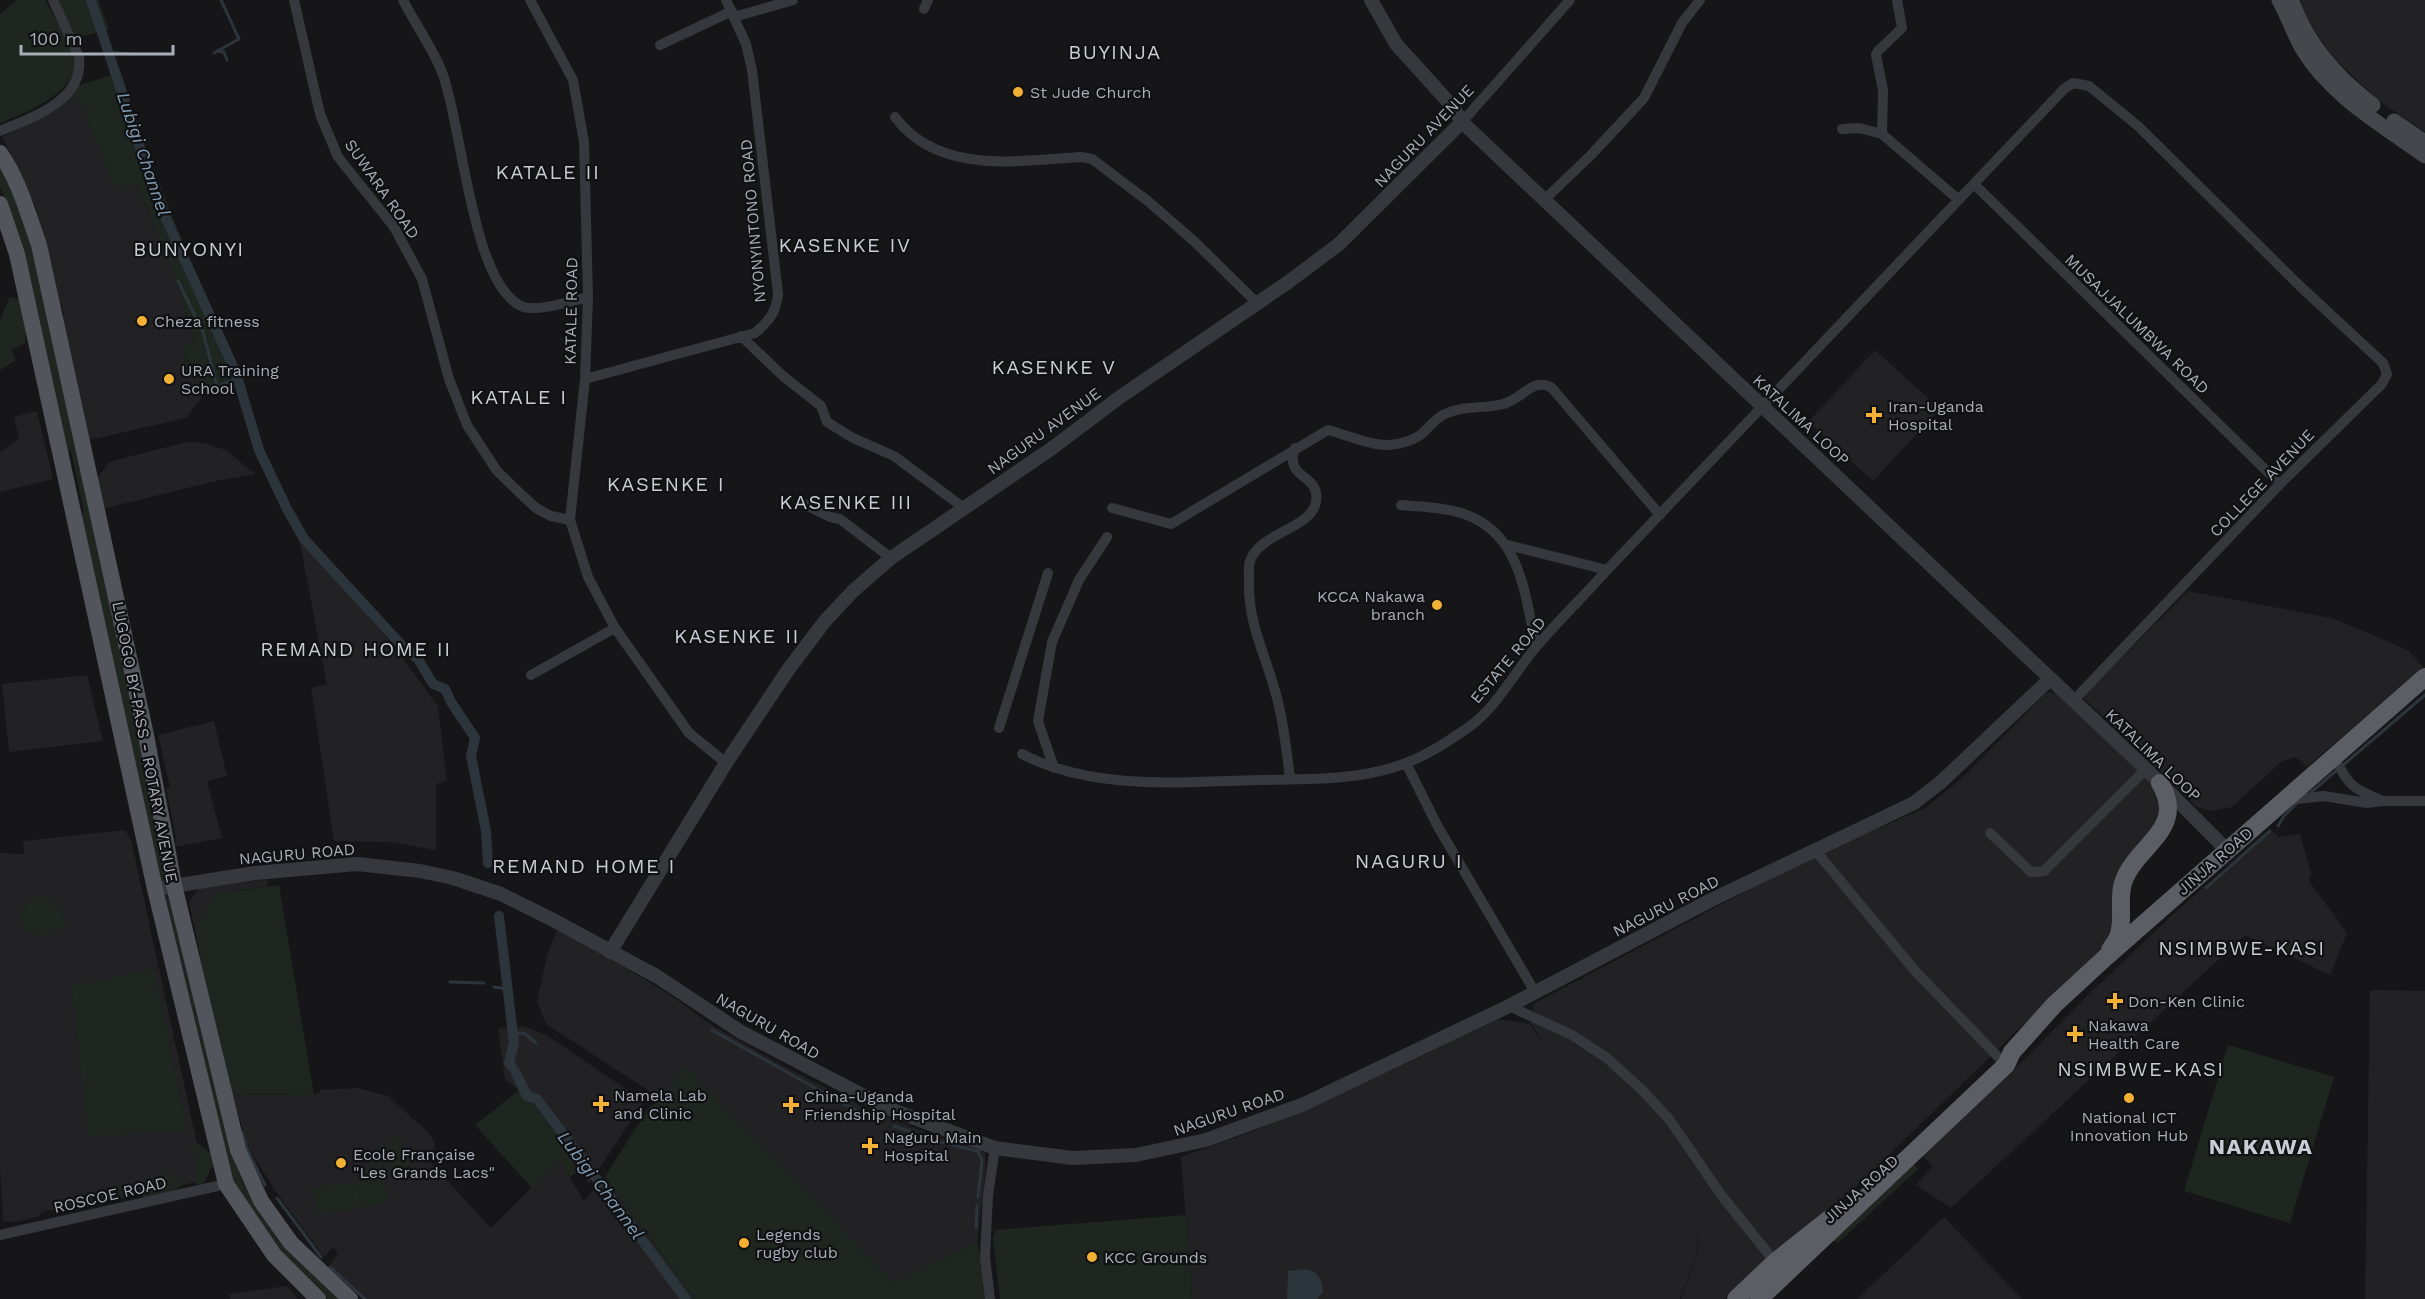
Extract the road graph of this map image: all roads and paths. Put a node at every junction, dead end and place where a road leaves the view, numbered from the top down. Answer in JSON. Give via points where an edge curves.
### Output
{"nodes":[{"id":1,"x":53,"y":0,"type":"edge"},
{"id":2,"x":294,"y":0,"type":"edge"},
{"id":3,"x":403,"y":0,"type":"edge"},
{"id":4,"x":530,"y":0,"type":"edge"},
{"id":5,"x":726,"y":0,"type":"edge"},
{"id":6,"x":793,"y":0,"type":"edge"},
{"id":7,"x":1371,"y":0,"type":"edge"},
{"id":8,"x":1570,"y":0,"type":"edge"},
{"id":9,"x":1700,"y":0,"type":"edge"},
{"id":10,"x":1897,"y":0,"type":"edge"},
{"id":11,"x":2279,"y":0,"type":"edge"},
{"id":12,"x":2291,"y":0,"type":"edge"},
{"id":13,"x":733,"y":14,"type":"junction"},
{"id":14,"x":660,"y":45,"type":"dead end"},
{"id":15,"x":895,"y":117,"type":"dead end"},
{"id":16,"x":1462,"y":122,"type":"junction"},
{"id":17,"x":1842,"y":129,"type":"dead end"},
{"id":18,"x":0,"y":131,"type":"edge"},
{"id":19,"x":1882,"y":134,"type":"junction"},
{"id":20,"x":2425,"y":142,"type":"edge"},
{"id":21,"x":0,"y":153,"type":"edge"},
{"id":22,"x":2425,"y":156,"type":"edge"},
{"id":23,"x":1974,"y":184,"type":"junction"},
{"id":24,"x":1544,"y":200,"type":"junction"},
{"id":25,"x":1959,"y":200,"type":"junction"},
{"id":26,"x":0,"y":204,"type":"edge"},
{"id":27,"x":2302,"y":288,"type":"joint"},
{"id":28,"x":588,"y":297,"type":"junction"},
{"id":29,"x":1257,"y":303,"type":"junction"},
{"id":30,"x":741,"y":336,"type":"junction"},
{"id":31,"x":585,"y":379,"type":"junction"},
{"id":32,"x":1763,"y":406,"type":"junction"},
{"id":33,"x":1295,"y":448,"type":"junction"},
{"id":34,"x":2280,"y":484,"type":"junction"},
{"id":35,"x":804,"y":504,"type":"dead end"},
{"id":36,"x":1401,"y":505,"type":"dead end"},
{"id":37,"x":964,"y":508,"type":"junction"},
{"id":38,"x":1112,"y":508,"type":"dead end"},
{"id":39,"x":1659,"y":515,"type":"junction"},
{"id":40,"x":570,"y":520,"type":"junction"},
{"id":41,"x":1107,"y":537,"type":"dead end"},
{"id":42,"x":1508,"y":545,"type":"junction"},
{"id":43,"x":891,"y":558,"type":"junction"},
{"id":44,"x":1607,"y":570,"type":"junction"},
{"id":45,"x":1048,"y":573,"type":"dead end"},
{"id":46,"x":615,"y":628,"type":"junction"},
{"id":47,"x":1536,"y":648,"type":"junction"},
{"id":48,"x":531,"y":675,"type":"dead end"},
{"id":49,"x":2425,"y":677,"type":"edge"},
{"id":50,"x":2049,"y":680,"type":"junction"},
{"id":51,"x":2073,"y":701,"type":"junction"},
{"id":52,"x":999,"y":728,"type":"dead end"},
{"id":53,"x":1022,"y":754,"type":"dead end"},
{"id":54,"x":2334,"y":756,"type":"junction"},
{"id":55,"x":726,"y":763,"type":"junction"},
{"id":56,"x":1406,"y":763,"type":"junction"},
{"id":57,"x":1054,"y":768,"type":"junction"},
{"id":58,"x":2146,"y":769,"type":"junction"},
{"id":59,"x":1290,"y":780,"type":"junction"},
{"id":60,"x":2160,"y":783,"type":"junction"},
{"id":61,"x":2284,"y":800,"type":"junction"},
{"id":62,"x":2383,"y":801,"type":"junction"},
{"id":63,"x":2425,"y":801,"type":"edge"},
{"id":64,"x":1990,"y":833,"type":"dead end"},
{"id":65,"x":1815,"y":850,"type":"junction"},
{"id":66,"x":2227,"y":850,"type":"junction"},
{"id":67,"x":174,"y":885,"type":"junction"},
{"id":68,"x":155,"y":889,"type":"junction"},
{"id":69,"x":609,"y":952,"type":"junction"},
{"id":70,"x":2106,"y":957,"type":"junction"},
{"id":71,"x":1535,"y":992,"type":"junction"},
{"id":72,"x":1509,"y":1006,"type":"junction"},
{"id":73,"x":2006,"y":1058,"type":"junction"},
{"id":74,"x":995,"y":1148,"type":"junction"},
{"id":75,"x":226,"y":1184,"type":"junction"},
{"id":76,"x":0,"y":1235,"type":"edge"},
{"id":77,"x":1775,"y":1262,"type":"junction"},
{"id":78,"x":318,"y":1299,"type":"edge"},
{"id":79,"x":350,"y":1299,"type":"edge"},
{"id":80,"x":990,"y":1299,"type":"edge"},
{"id":81,"x":1736,"y":1299,"type":"edge"},
{"id":82,"x":1759,"y":1299,"type":"edge"}],
"edges":[{"from":1,"to":18,"type":"street","via":[[79,57],[76,83],[58,102]]},
{"from":2,"to":40,"type":"street","name":"SUWARA ROAD","via":[[320,114],[338,157],[394,227],[422,279],[449,379],[466,425],[497,471],[536,508]]},
{"from":3,"to":28,"type":"street","via":[[442,73],[478,230],[501,290],[527,308]]},
{"from":4,"to":28,"type":"street","name":"KATALE ROAD","via":[[573,80],[580,111]]},
{"from":5,"to":13,"type":"street","name":"NYONYINTONO ROAD"},
{"from":6,"to":13,"type":"street"},
{"from":7,"to":16,"type":"street","name":"KATALIMA LOOP","via":[[1396,44]]},
{"from":8,"to":16,"type":"street","name":"NAGURU AVENUE"},
{"from":9,"to":24,"type":"street","via":[[1682,23],[1644,98]]},
{"from":10,"to":19,"type":"street","via":[[1902,28],[1876,55],[1883,90]]},
{"from":11,"to":22,"type":"main road","via":[[2303,50],[2323,77],[2340,94]]},
{"from":12,"to":20,"type":"main road","via":[[2313,44],[2331,69]]},
{"from":13,"to":14,"type":"street"},
{"from":13,"to":30,"type":"street","name":"NYONYINTONO ROAD","via":[[746,44],[756,92],[778,294],[777,309],[770,320],[755,333]]},
{"from":15,"to":29,"type":"street","via":[[919,141],[977,161],[1092,159],[1164,216]]},
{"from":16,"to":24,"type":"street","name":"KATALIMA LOOP"},
{"from":16,"to":29,"type":"street","name":"NAGURU AVENUE","via":[[1339,244]]},
{"from":17,"to":19,"type":"street","via":[[1859,128]]},
{"from":19,"to":25,"type":"street"},
{"from":21,"to":67,"type":"main road","name":"LUGOGO BY-PASS - ROTARY AVENUE","via":[[39,245],[146,735]]},
{"from":23,"to":25,"type":"street","name":"ESTATE ROAD"},
{"from":23,"to":27,"type":"street","name":"ESTATE ROAD","via":[[2069,84],[2083,84],[2138,126]]},
{"from":23,"to":34,"type":"street","name":"MUSAJJALUMBWA ROAD"},
{"from":24,"to":32,"type":"street","name":"KATALIMA LOOP"},
{"from":25,"to":32,"type":"street","name":"ESTATE ROAD"},
{"from":26,"to":68,"type":"main road","name":"LUGOGO BY-PASS - ROTARY AVENUE","via":[[17,254]]},
{"from":27,"to":34,"type":"street","name":"COLLEGE AVENUE","via":[[2383,363],[2387,374],[2382,384]]},
{"from":28,"to":31,"type":"street","name":"KATALE ROAD"},
{"from":29,"to":37,"type":"street","name":"NAGURU AVENUE"},
{"from":30,"to":31,"type":"street","name":"NYONYINTONO ROAD"},
{"from":30,"to":37,"type":"street","via":[[821,406],[826,422],[894,456]]},
{"from":31,"to":40,"type":"street","name":"KATALE ROAD"},
{"from":32,"to":39,"type":"street","name":"ESTATE ROAD"},
{"from":32,"to":50,"type":"street","name":"KATALIMA LOOP"},
{"from":33,"to":38,"type":"street","via":[[1171,524]]},
{"from":33,"to":39,"type":"street","via":[[1328,430],[1385,445],[1403,442],[1423,433],[1444,414],[1503,404],[1543,384],[1552,388]]},
{"from":33,"to":59,"type":"street","via":[[1295,469],[1313,484],[1317,494],[1315,506],[1307,517],[1256,549],[1250,562],[1248,595],[1251,617],[1277,698]]},
{"from":34,"to":51,"type":"street","name":"COLLEGE AVENUE"},
{"from":35,"to":43,"type":"street","via":[[840,519]]},
{"from":36,"to":42,"type":"street","via":[[1460,513],[1488,526]]},
{"from":37,"to":43,"type":"street","name":"NAGURU AVENUE"},
{"from":39,"to":44,"type":"street","name":"ESTATE ROAD"},
{"from":40,"to":46,"type":"street","name":"KATALE ROAD","via":[[588,577]]},
{"from":41,"to":57,"type":"street","via":[[1079,580],[1052,642],[1038,721]]},
{"from":42,"to":44,"type":"street"},
{"from":42,"to":47,"type":"street"},
{"from":43,"to":55,"type":"street","name":"NAGURU AVENUE","via":[[825,621]]},
{"from":44,"to":47,"type":"street","name":"ESTATE ROAD"},
{"from":45,"to":52,"type":"street"},
{"from":46,"to":48,"type":"street"},
{"from":46,"to":55,"type":"street","name":"KATALE ROAD","via":[[689,733]]},
{"from":47,"to":56,"type":"street","name":"ESTATE ROAD","via":[[1472,725]]},
{"from":49,"to":54,"type":"highway","name":"JINJA ROAD"},
{"from":50,"to":51,"type":"street","name":"KATALIMA LOOP"},
{"from":50,"to":65,"type":"street","name":"NAGURU ROAD","via":[[1941,782],[1914,802]]},
{"from":51,"to":58,"type":"street","name":"KATALIMA LOOP"},
{"from":53,"to":57,"type":"street","name":"ESTATE ROAD"},
{"from":54,"to":61,"type":"highway","name":"JINJA ROAD"},
{"from":54,"to":62,"type":"street","via":[[2344,778],[2357,790]]},
{"from":55,"to":69,"type":"street","name":"NAGURU AVENUE"},
{"from":56,"to":59,"type":"street","name":"ESTATE ROAD","via":[[1355,775]]},
{"from":56,"to":71,"type":"street","via":[[1437,825]]},
{"from":57,"to":59,"type":"street","name":"ESTATE ROAD","via":[[1143,783]]},
{"from":58,"to":60,"type":"street","name":"KATALIMA LOOP"},
{"from":58,"to":64,"type":"street","via":[[2044,871],[2031,872]]},
{"from":60,"to":66,"type":"street","name":"KATALIMA LOOP"},
{"from":60,"to":70,"type":"highway","via":[[2168,798],[2166,820],[2125,878],[2120,933]]},
{"from":61,"to":62,"type":"street","via":[[2324,796],[2367,803]]},
{"from":61,"to":66,"type":"highway","name":"JINJA ROAD"},
{"from":62,"to":63,"type":"street"},
{"from":65,"to":71,"type":"street","name":"NAGURU ROAD"},
{"from":65,"to":73,"type":"street","via":[[1916,972]]},
{"from":66,"to":70,"type":"highway","name":"JINJA ROAD"},
{"from":67,"to":68,"type":"street","name":"NAGURU ROAD"},
{"from":67,"to":69,"type":"street","name":"NAGURU ROAD","via":[[329,865],[420,871],[501,894]]},
{"from":67,"to":79,"type":"main road","name":"LUGOGO BY-PASS - ROTARY AVENUE","via":[[238,1150],[248,1175],[291,1243]]},
{"from":68,"to":75,"type":"main road","name":"LUGOGO BY-PASS - ROTARY AVENUE"},
{"from":69,"to":74,"type":"street","name":"NAGURU ROAD","via":[[658,977],[759,1042],[887,1108]]},
{"from":70,"to":73,"type":"highway","name":"JINJA ROAD","via":[[2054,1005]]},
{"from":71,"to":72,"type":"street","name":"NAGURU ROAD"},
{"from":72,"to":74,"type":"street","name":"NAGURU ROAD","via":[[1304,1104],[1206,1140],[1112,1157],[1073,1158]]},
{"from":72,"to":77,"type":"street","via":[[1572,1035],[1607,1058],[1642,1090],[1669,1119],[1722,1196]]},
{"from":73,"to":77,"type":"highway","name":"JINJA ROAD","via":[[1832,1216]]},
{"from":73,"to":82,"type":"highway","name":"JINJA ROAD"},
{"from":74,"to":80,"type":"street","via":[[985,1257]]},
{"from":75,"to":76,"type":"street","name":"ROSCOE ROAD"},
{"from":75,"to":78,"type":"main road","name":"LUGOGO BY-PASS - ROTARY AVENUE","via":[[274,1255]]},
{"from":77,"to":81,"type":"highway","name":"JINJA ROAD"}]}
